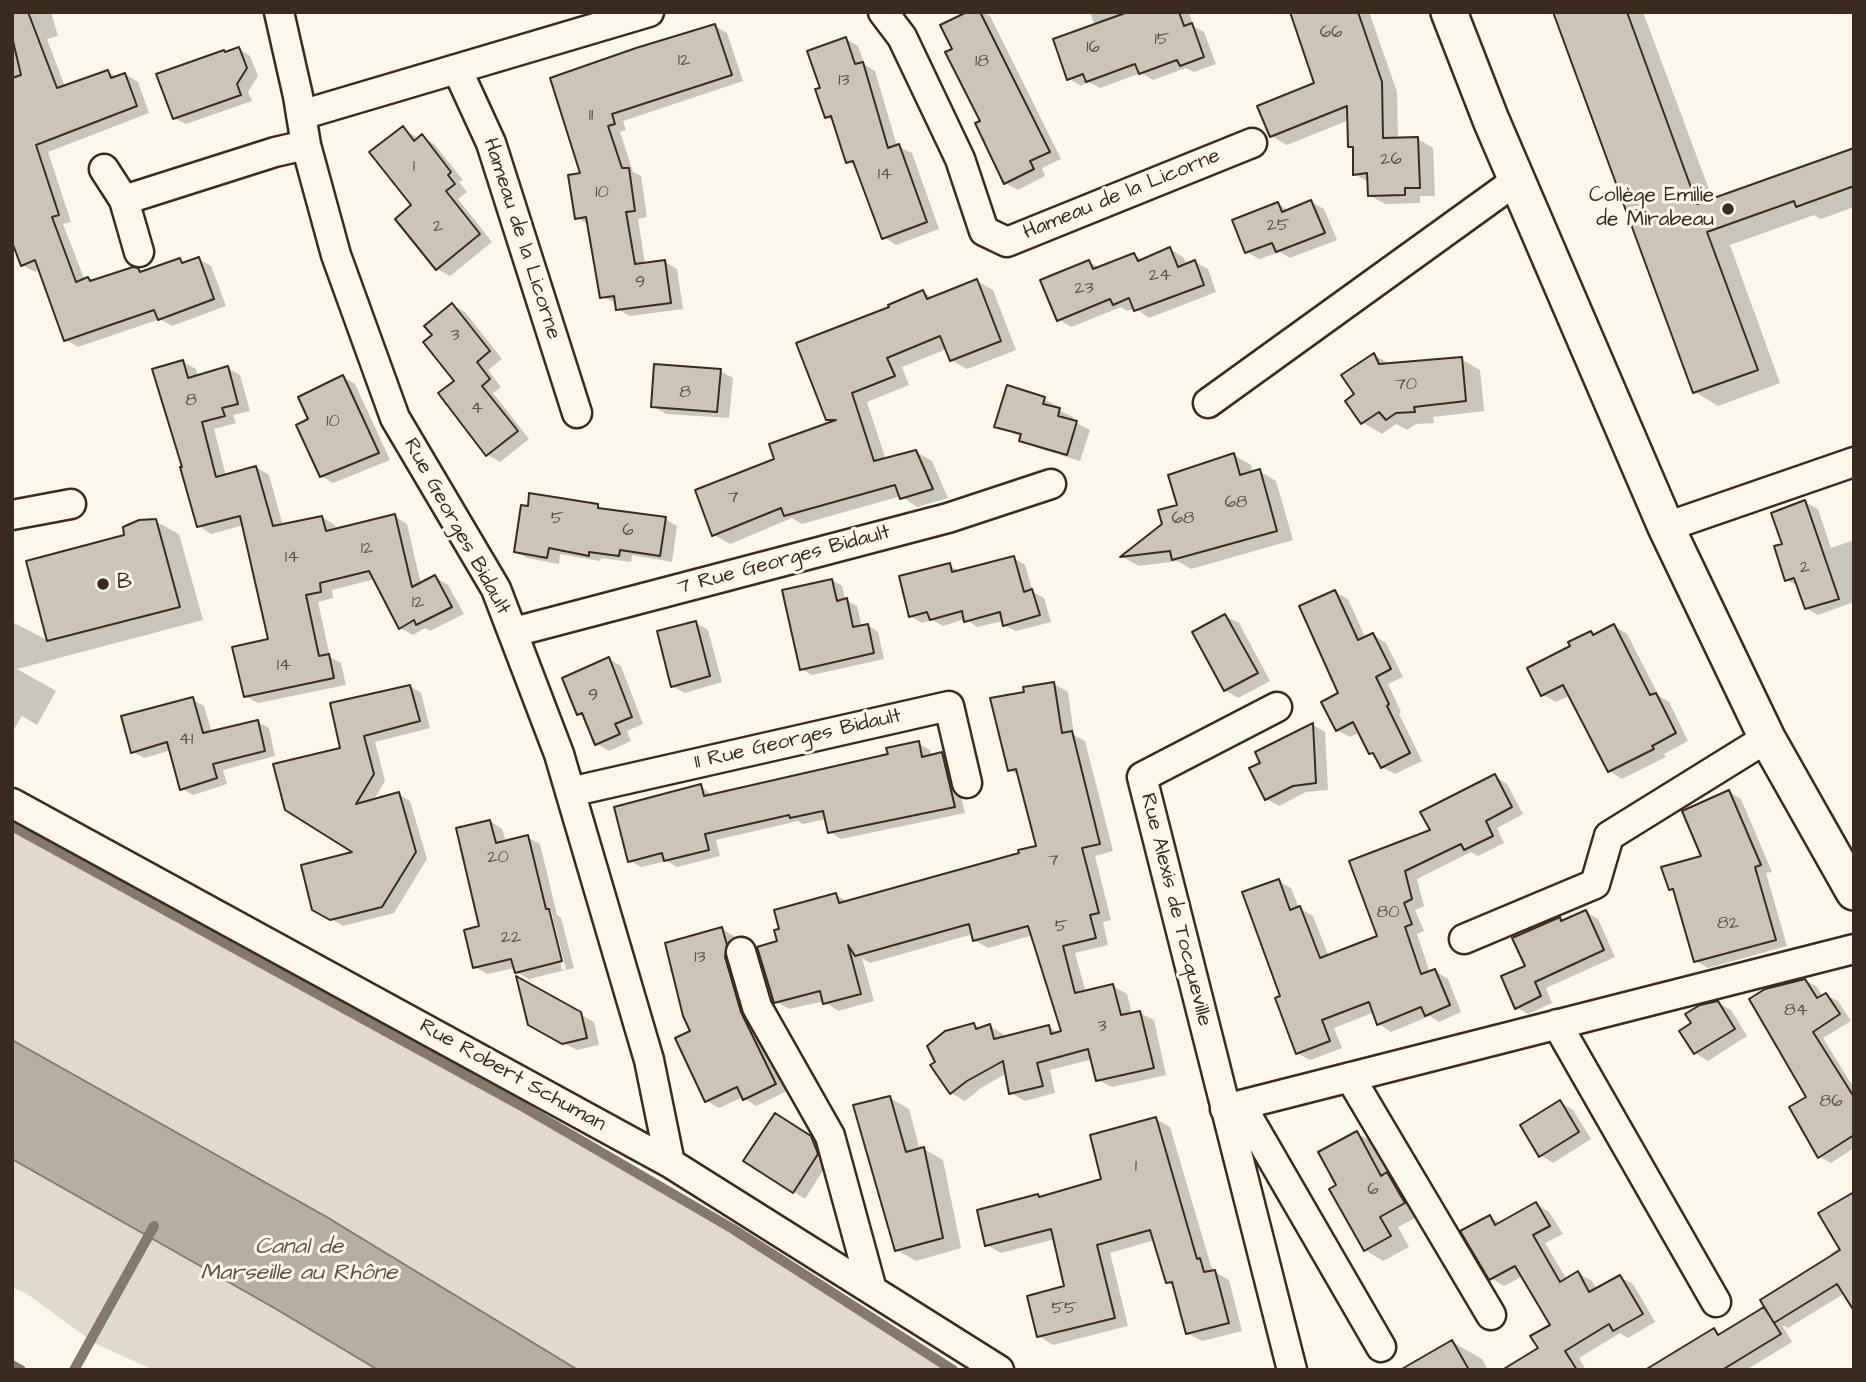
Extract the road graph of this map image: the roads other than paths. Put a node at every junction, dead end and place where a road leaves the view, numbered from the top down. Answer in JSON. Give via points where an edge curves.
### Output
{"nodes":[{"id":1,"x":279,"y":12,"type":"edge"},
{"id":2,"x":649,"y":12,"type":"edge"},
{"id":3,"x":883,"y":12,"type":"edge"},
{"id":4,"x":1449,"y":12,"type":"edge"},
{"id":5,"x":457,"y":69,"type":"junction"},
{"id":6,"x":301,"y":116,"type":"junction"},
{"id":7,"x":1252,"y":143,"type":"dead end"},
{"id":8,"x":306,"y":145,"type":"junction"},
{"id":9,"x":104,"y":169,"type":"dead end"},
{"id":10,"x":1517,"y":180,"type":"junction"},
{"id":11,"x":124,"y":200,"type":"junction"},
{"id":12,"x":139,"y":252,"type":"dead end"},
{"id":13,"x":1209,"y":403,"type":"dead end"},
{"id":14,"x":577,"y":413,"type":"dead end"},
{"id":15,"x":1854,"y":462,"type":"edge"},
{"id":16,"x":1051,"y":484,"type":"dead end"},
{"id":17,"x":71,"y":504,"type":"dead end"},
{"id":18,"x":12,"y":515,"type":"edge"},
{"id":19,"x":1666,"y":527,"type":"junction"},
{"id":20,"x":514,"y":632,"type":"junction"},
{"id":21,"x":1277,"y":707,"type":"dead end"},
{"id":22,"x":1767,"y":738,"type":"junction"},
{"id":23,"x":967,"y":783,"type":"dead end"},
{"id":24,"x":570,"y":792,"type":"junction"},
{"id":25,"x":12,"y":803,"type":"edge"},
{"id":26,"x":1854,"y":892,"type":"edge"},
{"id":27,"x":1464,"y":939,"type":"dead end"},
{"id":28,"x":1854,"y":949,"type":"edge"},
{"id":29,"x":741,"y":952,"type":"dead end"},
{"id":30,"x":1557,"y":1024,"type":"junction"},
{"id":31,"x":1350,"y":1077,"type":"junction"},
{"id":32,"x":1233,"y":1107,"type":"junction"},
{"id":33,"x":670,"y":1163,"type":"junction"},
{"id":34,"x":872,"y":1290,"type":"junction"},
{"id":35,"x":1716,"y":1302,"type":"dead end"},
{"id":36,"x":1491,"y":1315,"type":"dead end"},
{"id":37,"x":1381,"y":1347,"type":"dead end"},
{"id":38,"x":999,"y":1370,"type":"edge"},
{"id":39,"x":1293,"y":1370,"type":"edge"}],
"edges":[{"from":1,"to":6,"type":"street","name":"Rue Georges Bidault"},
{"from":2,"to":5,"type":"street"},
{"from":3,"to":7,"type":"street","name":"Hameau de la Licorne","via":[[902,37],[960,159],[984,230],[1007,242]]},
{"from":4,"to":10,"type":"street"},
{"from":5,"to":6,"type":"street"},
{"from":5,"to":14,"type":"street","name":"Hameau de la Licorne","via":[[491,143]]},
{"from":6,"to":8,"type":"street","name":"Rue Georges Bidault"},
{"from":8,"to":11,"type":"street"},
{"from":8,"to":20,"type":"street","name":"Rue Georges Bidault","via":[[336,256],[395,418],[496,589]]},
{"from":9,"to":11,"type":"street"},
{"from":10,"to":13,"type":"street"},
{"from":10,"to":19,"type":"street"},
{"from":11,"to":12,"type":"street"},
{"from":15,"to":19,"type":"street"},
{"from":16,"to":20,"type":"street","name":"7 Rue Georges Bidault","via":[[948,518]]},
{"from":17,"to":18,"type":"street"},
{"from":19,"to":22,"type":"street"},
{"from":20,"to":24,"type":"street","name":"Rue Georges Bidault"},
{"from":21,"to":32,"type":"street","name":"Rue Alexis de Tocqueville","via":[[1142,777]]},
{"from":22,"to":26,"type":"street"},
{"from":22,"to":27,"type":"street","via":[[1609,836],[1595,884]]},
{"from":23,"to":24,"type":"street","name":"11 Rue Georges Bidault","via":[[949,706]]},
{"from":24,"to":33,"type":"street","name":"Rue Georges Bidault","via":[[649,1060]]},
{"from":25,"to":33,"type":"street","name":"Rue Robert Schuman"},
{"from":28,"to":30,"type":"street"},
{"from":29,"to":34,"type":"street","via":[[757,1007],[830,1136]]},
{"from":30,"to":31,"type":"street"},
{"from":30,"to":35,"type":"street"},
{"from":31,"to":32,"type":"street"},
{"from":31,"to":36,"type":"street"},
{"from":32,"to":37,"type":"street"},
{"from":32,"to":39,"type":"street","name":"Rue Alexis de Tocqueville"},
{"from":33,"to":34,"type":"street","name":"Rue Robert Schuman"},
{"from":34,"to":38,"type":"street","name":"Rue Robert Schuman"}]}
